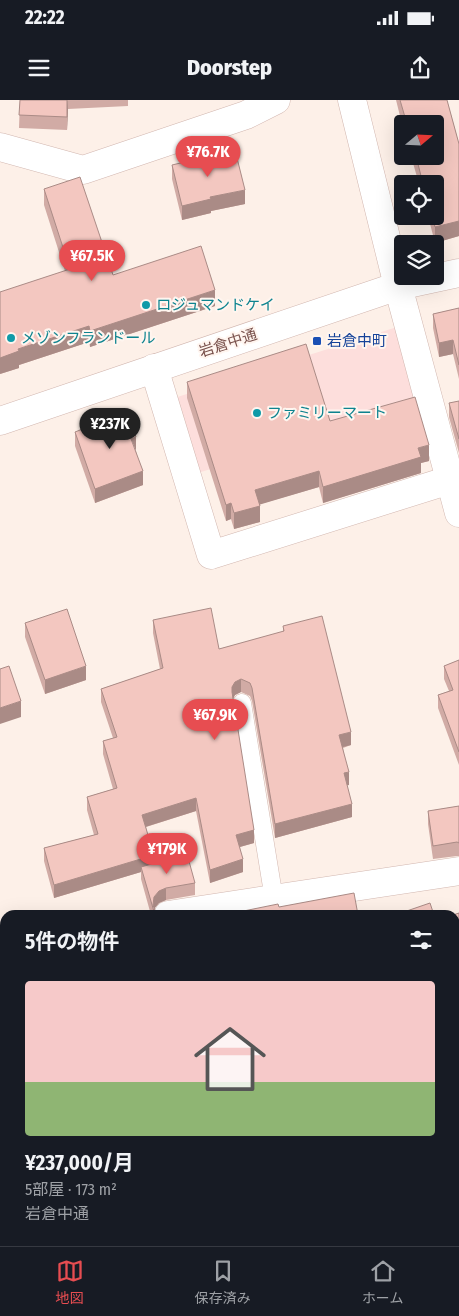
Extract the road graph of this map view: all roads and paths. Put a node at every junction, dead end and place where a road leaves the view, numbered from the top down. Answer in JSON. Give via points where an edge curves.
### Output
{"nodes":[{"id":1,"x":276,"y":100,"type":"edge"},
{"id":2,"x":352,"y":100,"type":"edge"},
{"id":3,"x":0,"y":147,"type":"edge"},
{"id":4,"x":459,"y":273,"type":"edge"},
{"id":5,"x":398,"y":286,"type":"junction"},
{"id":6,"x":154,"y":368,"type":"junction"},
{"id":7,"x":0,"y":421,"type":"edge"},
{"id":8,"x":454,"y":478,"type":"edge"},
{"id":9,"x":459,"y":513,"type":"edge"},
{"id":10,"x":242,"y":703,"type":"dead end"},
{"id":11,"x":459,"y":871,"type":"edge"},
{"id":12,"x":274,"y":899,"type":"junction"},
{"id":13,"x":201,"y":910,"type":"edge"}],
"edges":[{"from":1,"to":3,"type":"street","via":[[246,115],[83,170]]},
{"from":2,"to":5,"type":"street"},
{"from":4,"to":5,"type":"street","name":"岩倉中通"},
{"from":5,"to":6,"type":"street","name":"岩倉中通"},
{"from":5,"to":8,"type":"street"},
{"from":6,"to":7,"type":"street","name":"岩倉中通"},
{"from":6,"to":8,"type":"street","via":[[211,555]]},
{"from":8,"to":9,"type":"street"},
{"from":10,"to":12,"type":"lane"},
{"from":11,"to":12,"type":"street"},
{"from":12,"to":13,"type":"street"}]}
